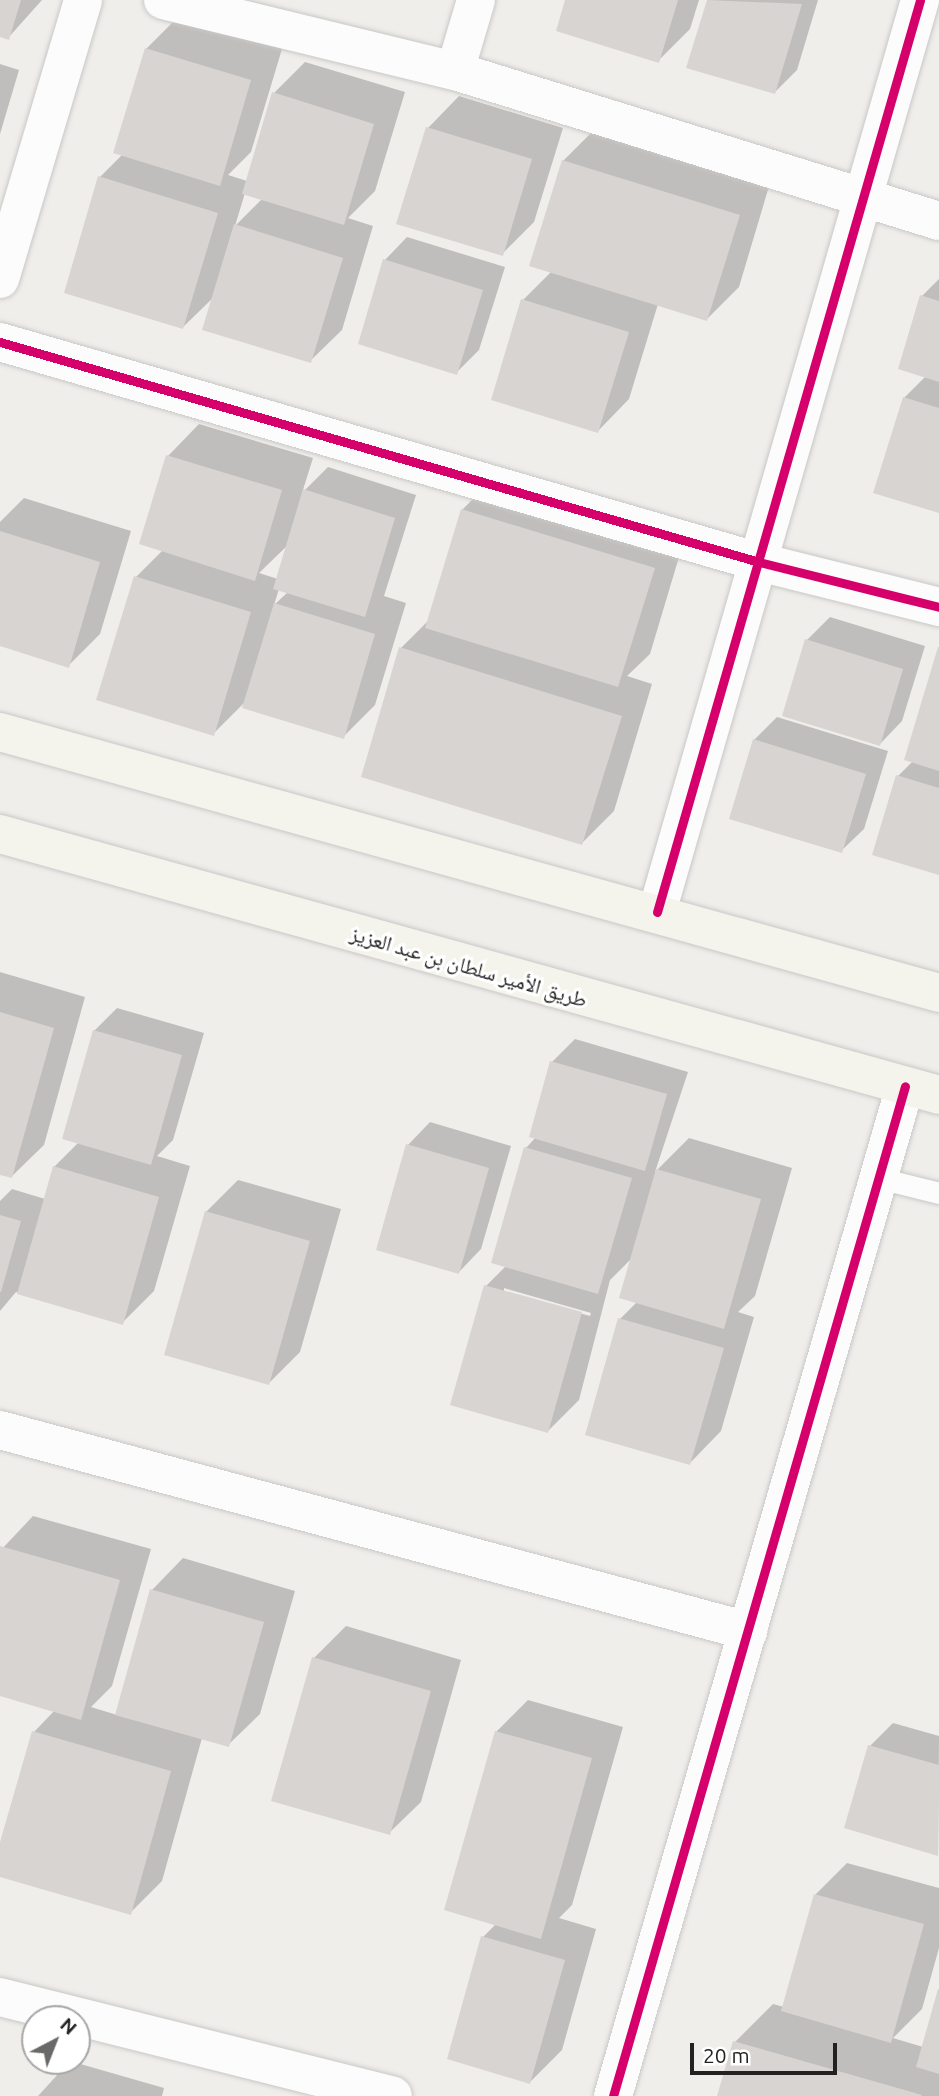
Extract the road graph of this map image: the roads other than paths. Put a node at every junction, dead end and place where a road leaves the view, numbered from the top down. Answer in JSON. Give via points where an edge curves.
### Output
{"nodes":[{"id":1,"x":83,"y":0,"type":"edge"},
{"id":2,"x":163,"y":0,"type":"edge"},
{"id":3,"x":477,"y":0,"type":"edge"},
{"id":4,"x":920,"y":0,"type":"edge"},
{"id":5,"x":455,"y":71,"type":"junction"},
{"id":6,"x":862,"y":202,"type":"junction"},
{"id":7,"x":939,"y":221,"type":"edge"},
{"id":8,"x":0,"y":279,"type":"edge"},
{"id":9,"x":0,"y":342,"type":"edge"},
{"id":10,"x":759,"y":562,"type":"junction"},
{"id":11,"x":939,"y":607,"type":"edge"},
{"id":12,"x":0,"y":732,"type":"edge"},
{"id":13,"x":0,"y":834,"type":"edge"},
{"id":14,"x":657,"y":912,"type":"junction"},
{"id":15,"x":939,"y":993,"type":"edge"},
{"id":16,"x":922,"y":1091,"type":"edge"},
{"id":17,"x":879,"y":1178,"type":"junction"},
{"id":18,"x":939,"y":1193,"type":"edge"},
{"id":19,"x":0,"y":1430,"type":"edge"},
{"id":20,"x":748,"y":1631,"type":"junction"},
{"id":21,"x":0,"y":1997,"type":"edge"},
{"id":22,"x":393,"y":2096,"type":"edge"},
{"id":23,"x":613,"y":2096,"type":"edge"}],
"edges":[{"from":1,"to":8,"type":"street"},
{"from":2,"to":5,"type":"street"},
{"from":3,"to":5,"type":"street"},
{"from":4,"to":6,"type":"street"},
{"from":5,"to":6,"type":"street"},
{"from":6,"to":7,"type":"street"},
{"from":6,"to":10,"type":"street"},
{"from":9,"to":10,"type":"street"},
{"from":10,"to":11,"type":"street"},
{"from":10,"to":14,"type":"street"},
{"from":12,"to":14,"type":"main road"},
{"from":13,"to":16,"type":"main road","name":"طريق الأمير سلطان بن عبد العزيز"},
{"from":14,"to":15,"type":"main road"},
{"from":16,"to":17,"type":"street"},
{"from":17,"to":18,"type":"lane"},
{"from":17,"to":20,"type":"street"},
{"from":19,"to":20,"type":"street"},
{"from":20,"to":23,"type":"street"},
{"from":21,"to":22,"type":"street"}]}
